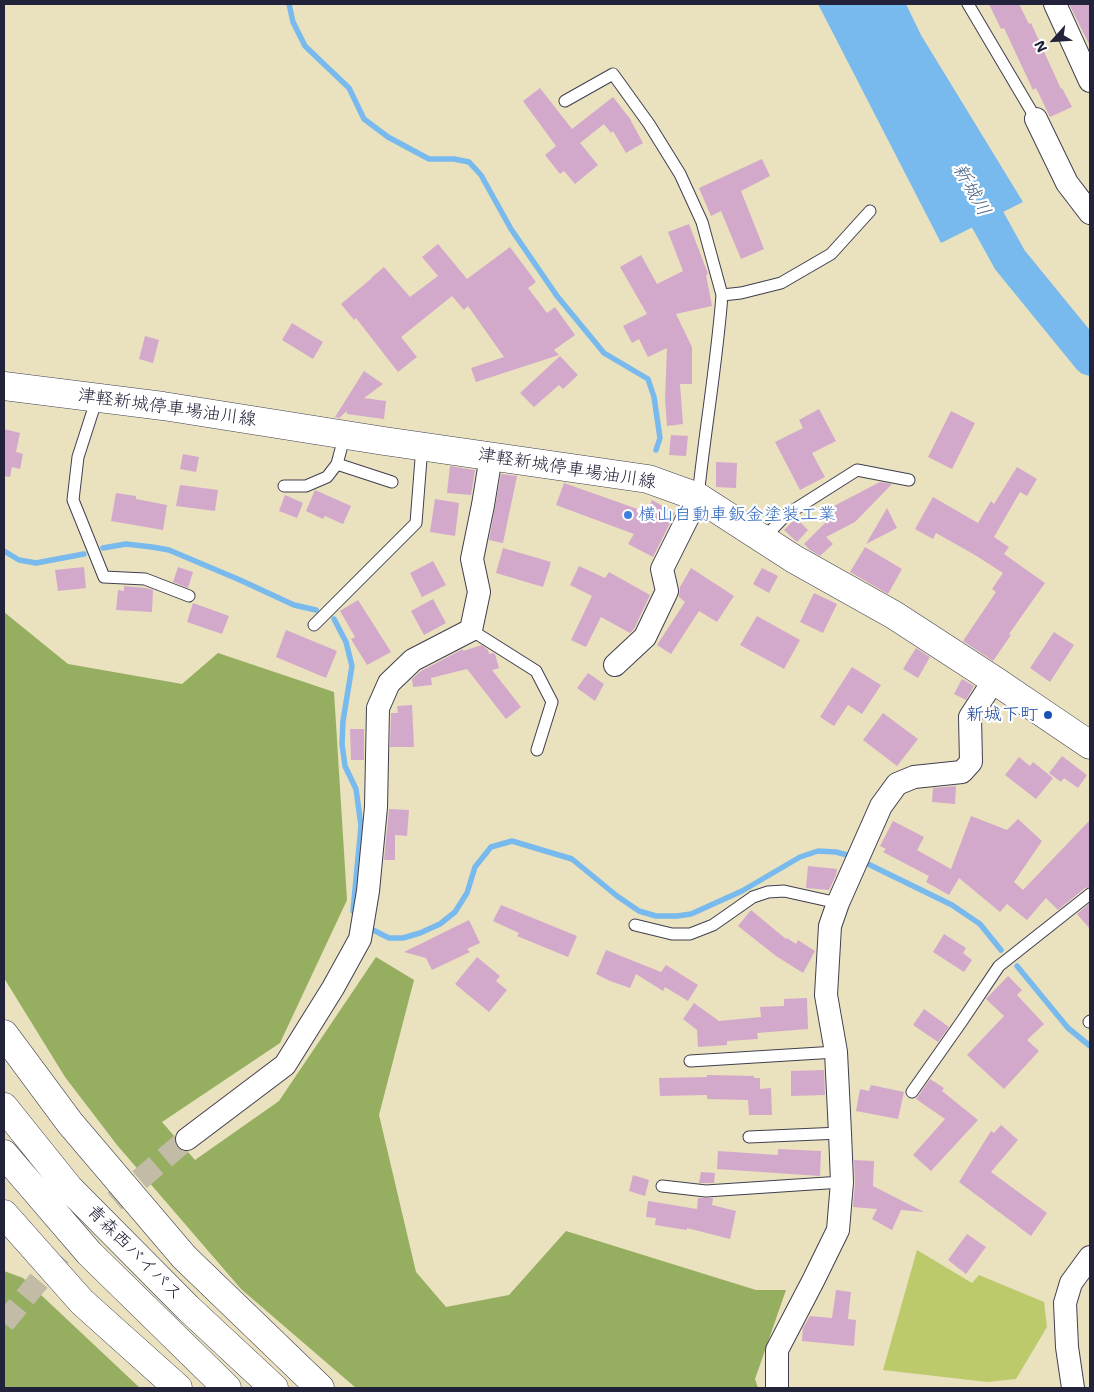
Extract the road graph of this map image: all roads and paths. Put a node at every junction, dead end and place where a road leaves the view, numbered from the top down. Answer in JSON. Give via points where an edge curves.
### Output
{"nodes":[{"id":1,"x":968,"y":4,"type":"edge"},
{"id":2,"x":1055,"y":4,"type":"edge"},
{"id":3,"x":1090,"y":81,"type":"edge"},
{"id":4,"x":565,"y":101,"type":"dead end"},
{"id":5,"x":1036,"y":118,"type":"joint"},
{"id":6,"x":870,"y":211,"type":"dead end"},
{"id":7,"x":1090,"y":213,"type":"edge"},
{"id":8,"x":722,"y":294,"type":"junction"},
{"id":9,"x":4,"y":386,"type":"edge"},
{"id":10,"x":97,"y":398,"type":"junction"},
{"id":11,"x":345,"y":434,"type":"junction"},
{"id":12,"x":422,"y":446,"type":"junction"},
{"id":13,"x":491,"y":456,"type":"junction"},
{"id":14,"x":337,"y":464,"type":"junction"},
{"id":15,"x":909,"y":480,"type":"dead end"},
{"id":16,"x":392,"y":482,"type":"dead end"},
{"id":17,"x":284,"y":486,"type":"dead end"},
{"id":18,"x":698,"y":498,"type":"junction"},
{"id":19,"x":762,"y":539,"type":"junction"},
{"id":20,"x":190,"y":596,"type":"dead end"},
{"id":21,"x":314,"y":625,"type":"dead end"},
{"id":22,"x":471,"y":630,"type":"junction"},
{"id":23,"x":616,"y":664,"type":"dead end"},
{"id":24,"x":994,"y":680,"type":"junction"},
{"id":25,"x":1090,"y":746,"type":"edge"},
{"id":26,"x":537,"y":750,"type":"dead end"},
{"id":27,"x":1090,"y":894,"type":"edge"},
{"id":28,"x":838,"y":903,"type":"junction"},
{"id":29,"x":635,"y":925,"type":"dead end"},
{"id":30,"x":4,"y":1034,"type":"edge"},
{"id":31,"x":836,"y":1052,"type":"junction"},
{"id":32,"x":690,"y":1061,"type":"dead end"},
{"id":33,"x":912,"y":1092,"type":"dead end"},
{"id":34,"x":4,"y":1107,"type":"edge"},
{"id":35,"x":840,"y":1132,"type":"junction"},
{"id":36,"x":749,"y":1137,"type":"dead end"},
{"id":37,"x":187,"y":1139,"type":"tunnel mouth"},
{"id":38,"x":4,"y":1154,"type":"edge"},
{"id":39,"x":842,"y":1182,"type":"junction"},
{"id":40,"x":662,"y":1186,"type":"dead end"},
{"id":41,"x":4,"y":1214,"type":"edge"},
{"id":42,"x":1090,"y":1257,"type":"edge"},
{"id":43,"x":178,"y":1388,"type":"edge"},
{"id":44,"x":227,"y":1388,"type":"edge"},
{"id":45,"x":274,"y":1388,"type":"edge"},
{"id":46,"x":320,"y":1388,"type":"edge"},
{"id":47,"x":777,"y":1388,"type":"edge"},
{"id":48,"x":1073,"y":1388,"type":"edge"}],
"edges":[{"from":1,"to":5,"type":"lane"},
{"from":2,"to":3,"type":"street"},
{"from":4,"to":8,"type":"lane","via":[[613,74],[650,124],[680,174],[702,222]]},
{"from":5,"to":7,"type":"street","via":[[1067,183]]},
{"from":6,"to":8,"type":"lane","via":[[831,254],[781,283]]},
{"from":8,"to":18,"type":"lane"},
{"from":9,"to":10,"type":"main road","name":"津軽新城停車場油川線"},
{"from":10,"to":11,"type":"main road","name":"津軽新城停車場油川線"},
{"from":10,"to":20,"type":"lane","via":[[78,457],[73,500],[104,577],[145,579]]},
{"from":11,"to":12,"type":"main road","name":"津軽新城停車場油川線"},
{"from":11,"to":14,"type":"lane"},
{"from":12,"to":13,"type":"main road","name":"津軽新城停車場油川線"},
{"from":12,"to":21,"type":"lane","via":[[416,522]]},
{"from":13,"to":18,"type":"main road","name":"津軽新城停車場油川線","via":[[648,479]]},
{"from":13,"to":22,"type":"street","via":[[472,559],[480,592]]},
{"from":14,"to":16,"type":"lane"},
{"from":14,"to":17,"type":"lane","via":[[327,476],[306,486]]},
{"from":15,"to":19,"type":"lane","via":[[857,470],[786,515]]},
{"from":18,"to":19,"type":"main road","name":"津軽新城停車場油川線"},
{"from":18,"to":23,"type":"street","via":[[662,569],[667,591],[645,637]]},
{"from":19,"to":24,"type":"main road","name":"津軽新城停車場油川線","via":[[894,615]]},
{"from":22,"to":26,"type":"lane","via":[[536,671],[552,702]]},
{"from":22,"to":37,"type":"street","via":[[413,660],[389,683],[378,708],[376,807],[368,891],[356,947],[285,1065]]},
{"from":24,"to":25,"type":"main road","name":"津軽新城停車場油川線"},
{"from":24,"to":28,"type":"street","via":[[970,717],[971,762],[962,772],[914,778],[897,784],[881,806]]},
{"from":27,"to":33,"type":"lane","via":[[999,966]]},
{"from":28,"to":29,"type":"lane","via":[[784,891],[768,892],[753,897],[713,925],[690,934],[672,934]]},
{"from":28,"to":31,"type":"street","via":[[830,926],[826,995]]},
{"from":30,"to":46,"type":"main road","via":[[70,1123],[184,1257]]},
{"from":31,"to":32,"type":"lane"},
{"from":31,"to":35,"type":"street"},
{"from":34,"to":45,"type":"main road","name":"青森西バイパス","via":[[69,1188],[188,1308]]},
{"from":35,"to":36,"type":"lane"},
{"from":35,"to":39,"type":"street"},
{"from":38,"to":44,"type":"main road","name":"青森西バイパス","via":[[88,1253]]},
{"from":39,"to":40,"type":"lane","via":[[706,1191]]},
{"from":39,"to":47,"type":"street","via":[[838,1230],[776,1350]]},
{"from":41,"to":43,"type":"main road","via":[[82,1302]]},
{"from":42,"to":48,"type":"street","via":[[1071,1283],[1065,1303]]}]}
